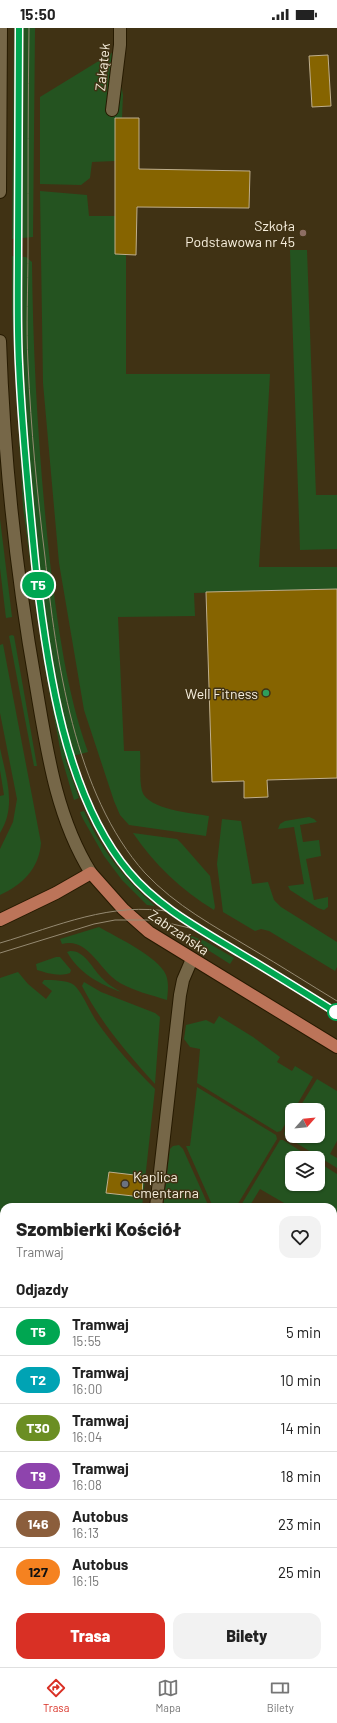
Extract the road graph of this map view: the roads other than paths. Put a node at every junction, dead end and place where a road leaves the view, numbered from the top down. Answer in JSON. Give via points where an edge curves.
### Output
{"nodes":[{"id":1,"x":1,"y":28,"type":"edge"},
{"id":2,"x":120,"y":28,"type":"edge"},
{"id":3,"x":112,"y":110,"type":"dead end"},
{"id":4,"x":0,"y":192,"type":"edge"},
{"id":5,"x":0,"y":341,"type":"edge"},
{"id":6,"x":91,"y":873,"type":"junction"},
{"id":7,"x":0,"y":920,"type":"edge"},
{"id":8,"x":192,"y":960,"type":"junction"},
{"id":9,"x":337,"y":1047,"type":"edge"},
{"id":10,"x":156,"y":1203,"type":"edge"}],
"edges":[{"from":1,"to":4,"type":"street"},
{"from":2,"to":3,"type":"street","name":"Zakątek"},
{"from":5,"to":6,"type":"street","name":"Zabrzańska","via":[[9,479],[25,626],[58,798],[72,836]]},
{"from":6,"to":7,"type":"main road"},
{"from":6,"to":8,"type":"main road","name":"Zabrzańska","via":[[133,919]]},
{"from":8,"to":9,"type":"main road","name":"Zabrzańska"},
{"from":8,"to":10,"type":"street","via":[[180,995]]}]}
